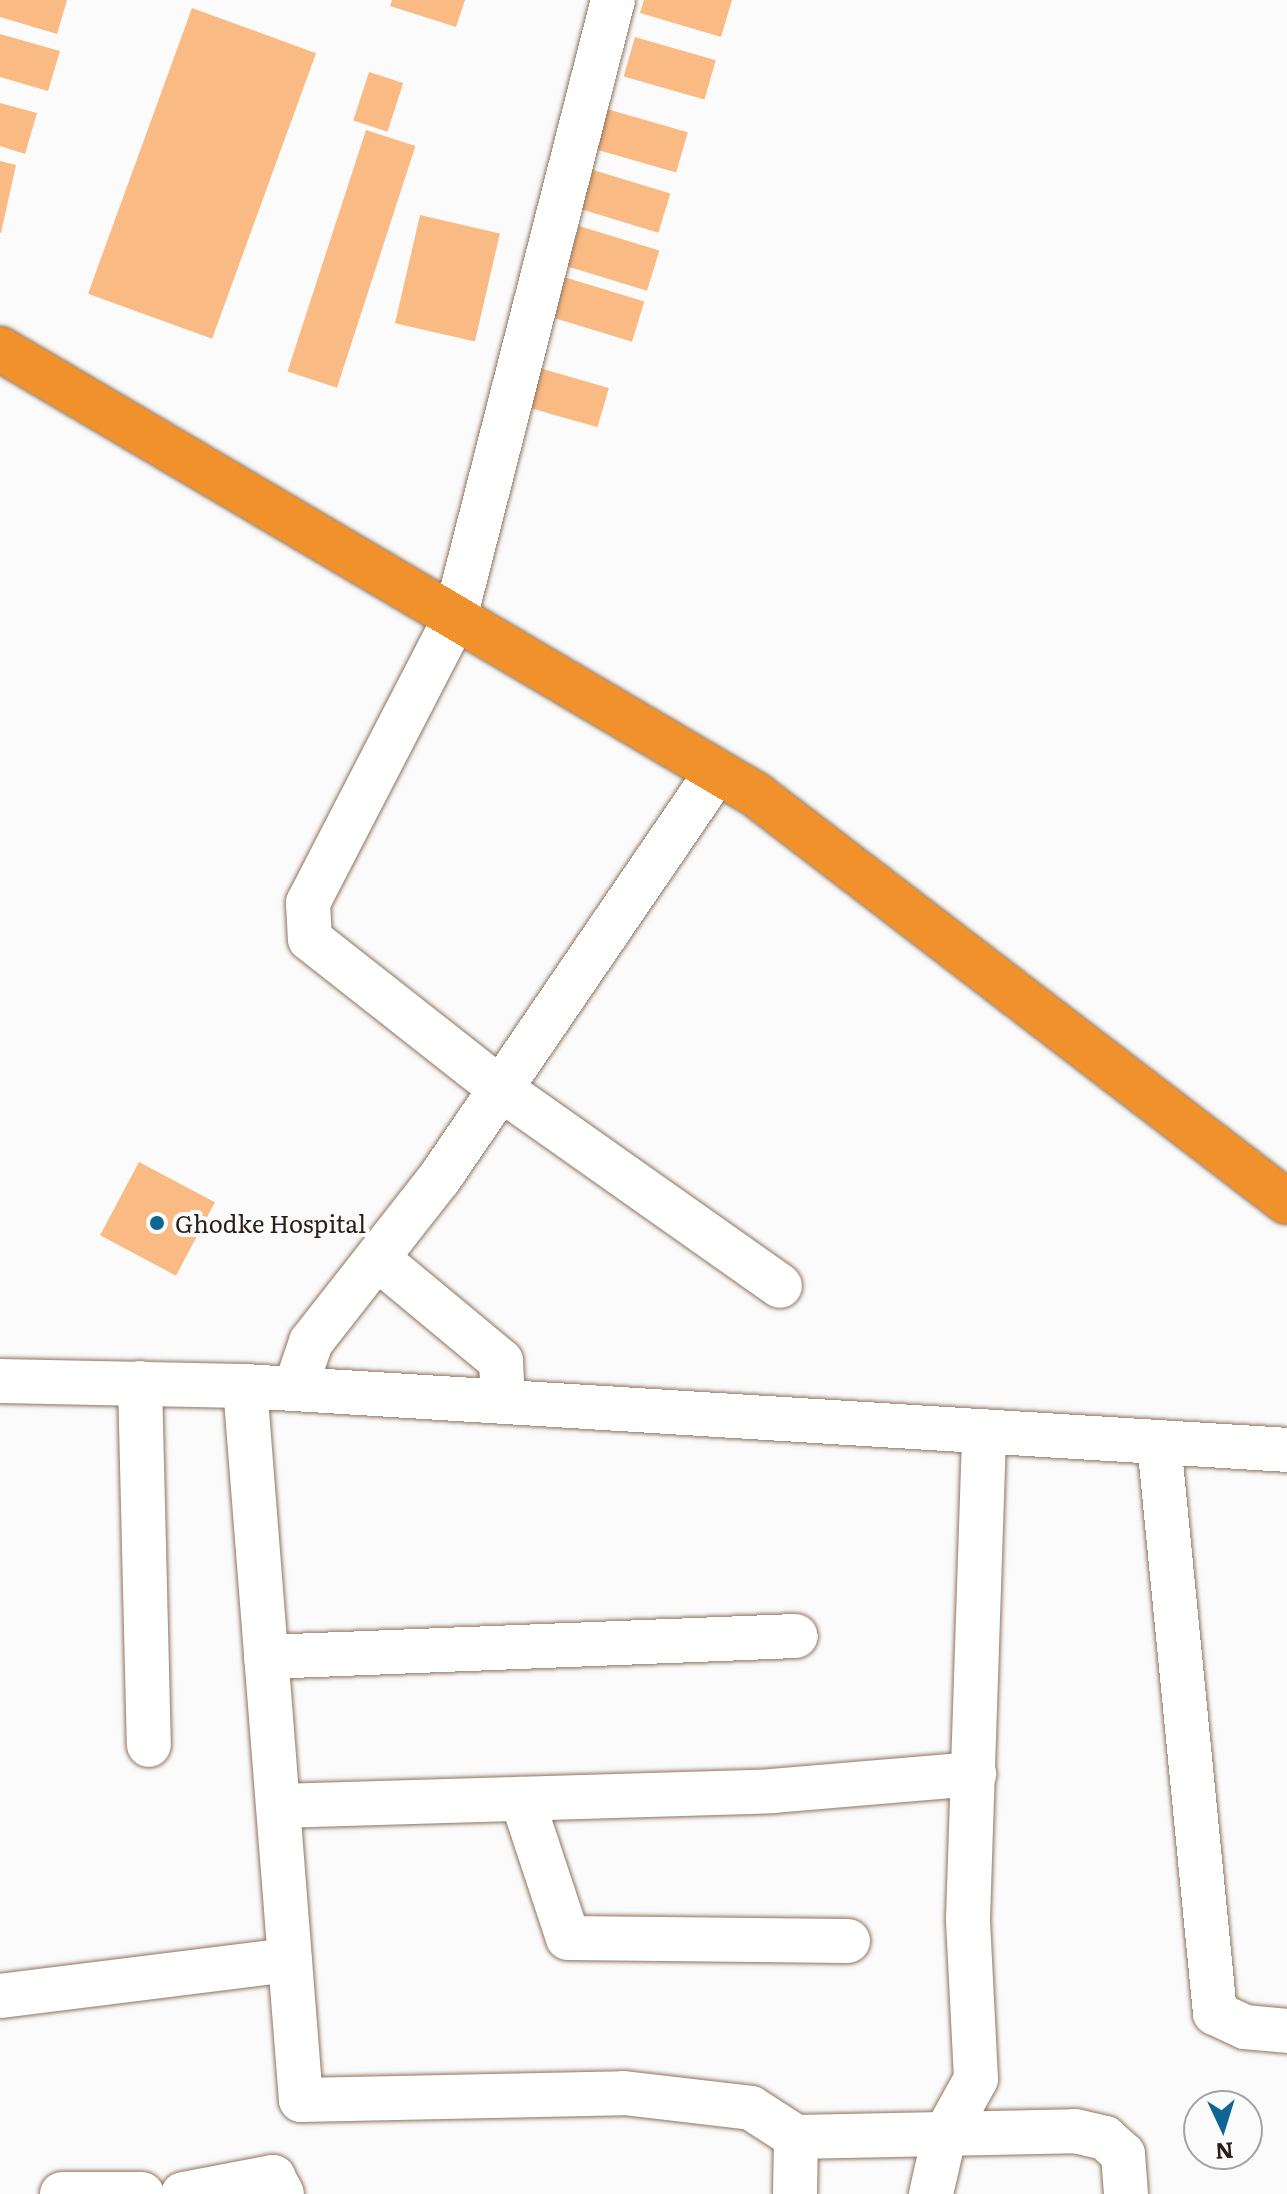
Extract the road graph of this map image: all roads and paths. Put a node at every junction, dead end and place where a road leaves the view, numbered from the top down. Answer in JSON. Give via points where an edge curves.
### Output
{"nodes":[{"id":1,"x":613,"y":0,"type":"edge"},
{"id":2,"x":0,"y":349,"type":"edge"},
{"id":3,"x":455,"y":618,"type":"junction"},
{"id":4,"x":717,"y":772,"type":"junction"},
{"id":5,"x":498,"y":1087,"type":"junction"},
{"id":6,"x":1287,"y":1202,"type":"edge"},
{"id":7,"x":378,"y":1259,"type":"junction"},
{"id":8,"x":780,"y":1286,"type":"dead end"},
{"id":9,"x":0,"y":1381,"type":"edge"},
{"id":10,"x":140,"y":1383,"type":"junction"},
{"id":11,"x":245,"y":1386,"type":"junction"},
{"id":12,"x":295,"y":1389,"type":"junction"},
{"id":13,"x":503,"y":1402,"type":"junction"},
{"id":14,"x":984,"y":1431,"type":"junction"},
{"id":15,"x":1159,"y":1442,"type":"junction"},
{"id":16,"x":1287,"y":1450,"type":"edge"},
{"id":17,"x":796,"y":1636,"type":"dead end"},
{"id":18,"x":266,"y":1657,"type":"junction"},
{"id":19,"x":149,"y":1745,"type":"dead end"},
{"id":20,"x":974,"y":1774,"type":"junction"},
{"id":21,"x":522,"y":1799,"type":"junction"},
{"id":22,"x":278,"y":1806,"type":"junction"},
{"id":23,"x":848,"y":1941,"type":"dead end"},
{"id":24,"x":290,"y":1960,"type":"junction"},
{"id":25,"x":0,"y":1996,"type":"edge"},
{"id":26,"x":1287,"y":2031,"type":"edge"},
{"id":27,"x":796,"y":2137,"type":"junction"},
{"id":28,"x":944,"y":2137,"type":"junction"},
{"id":29,"x":62,"y":2194,"type":"edge"},
{"id":30,"x":142,"y":2194,"type":"edge"},
{"id":31,"x":183,"y":2194,"type":"edge"},
{"id":32,"x":282,"y":2194,"type":"edge"},
{"id":33,"x":795,"y":2194,"type":"edge"},
{"id":34,"x":931,"y":2194,"type":"edge"},
{"id":35,"x":1126,"y":2194,"type":"edge"}],
"edges":[{"from":1,"to":3,"type":"street"},
{"from":2,"to":3,"type":"highway"},
{"from":3,"to":4,"type":"highway"},
{"from":3,"to":5,"type":"street","via":[[308,903],[310,939]]},
{"from":4,"to":5,"type":"street"},
{"from":4,"to":6,"type":"highway","via":[[755,794]]},
{"from":5,"to":7,"type":"street","via":[[439,1179]]},
{"from":5,"to":8,"type":"street"},
{"from":7,"to":12,"type":"street","via":[[311,1342]]},
{"from":7,"to":13,"type":"street","via":[[501,1361]]},
{"from":9,"to":10,"type":"street"},
{"from":10,"to":11,"type":"street"},
{"from":10,"to":19,"type":"street"},
{"from":11,"to":12,"type":"street"},
{"from":11,"to":18,"type":"street"},
{"from":12,"to":13,"type":"street"},
{"from":13,"to":14,"type":"street"},
{"from":14,"to":15,"type":"street"},
{"from":14,"to":20,"type":"street","via":[[974,1630]]},
{"from":15,"to":16,"type":"street"},
{"from":15,"to":26,"type":"street","via":[[1215,2013],[1245,2027]]},
{"from":17,"to":18,"type":"street"},
{"from":18,"to":22,"type":"street"},
{"from":20,"to":21,"type":"street","via":[[772,1791]]},
{"from":20,"to":28,"type":"street","via":[[968,1919],[976,2079]]},
{"from":21,"to":22,"type":"street"},
{"from":21,"to":23,"type":"street","via":[[568,1938]]},
{"from":22,"to":24,"type":"street"},
{"from":24,"to":25,"type":"street"},
{"from":24,"to":27,"type":"street","via":[[301,2100],[624,2093],[751,2108]]},
{"from":27,"to":28,"type":"street"},
{"from":27,"to":33,"type":"street"},
{"from":28,"to":34,"type":"street"},
{"from":28,"to":35,"type":"street","via":[[1075,2131],[1105,2138],[1123,2154]]},
{"from":29,"to":30,"type":"street"},
{"from":31,"to":32,"type":"street","via":[[273,2177]]}]}
